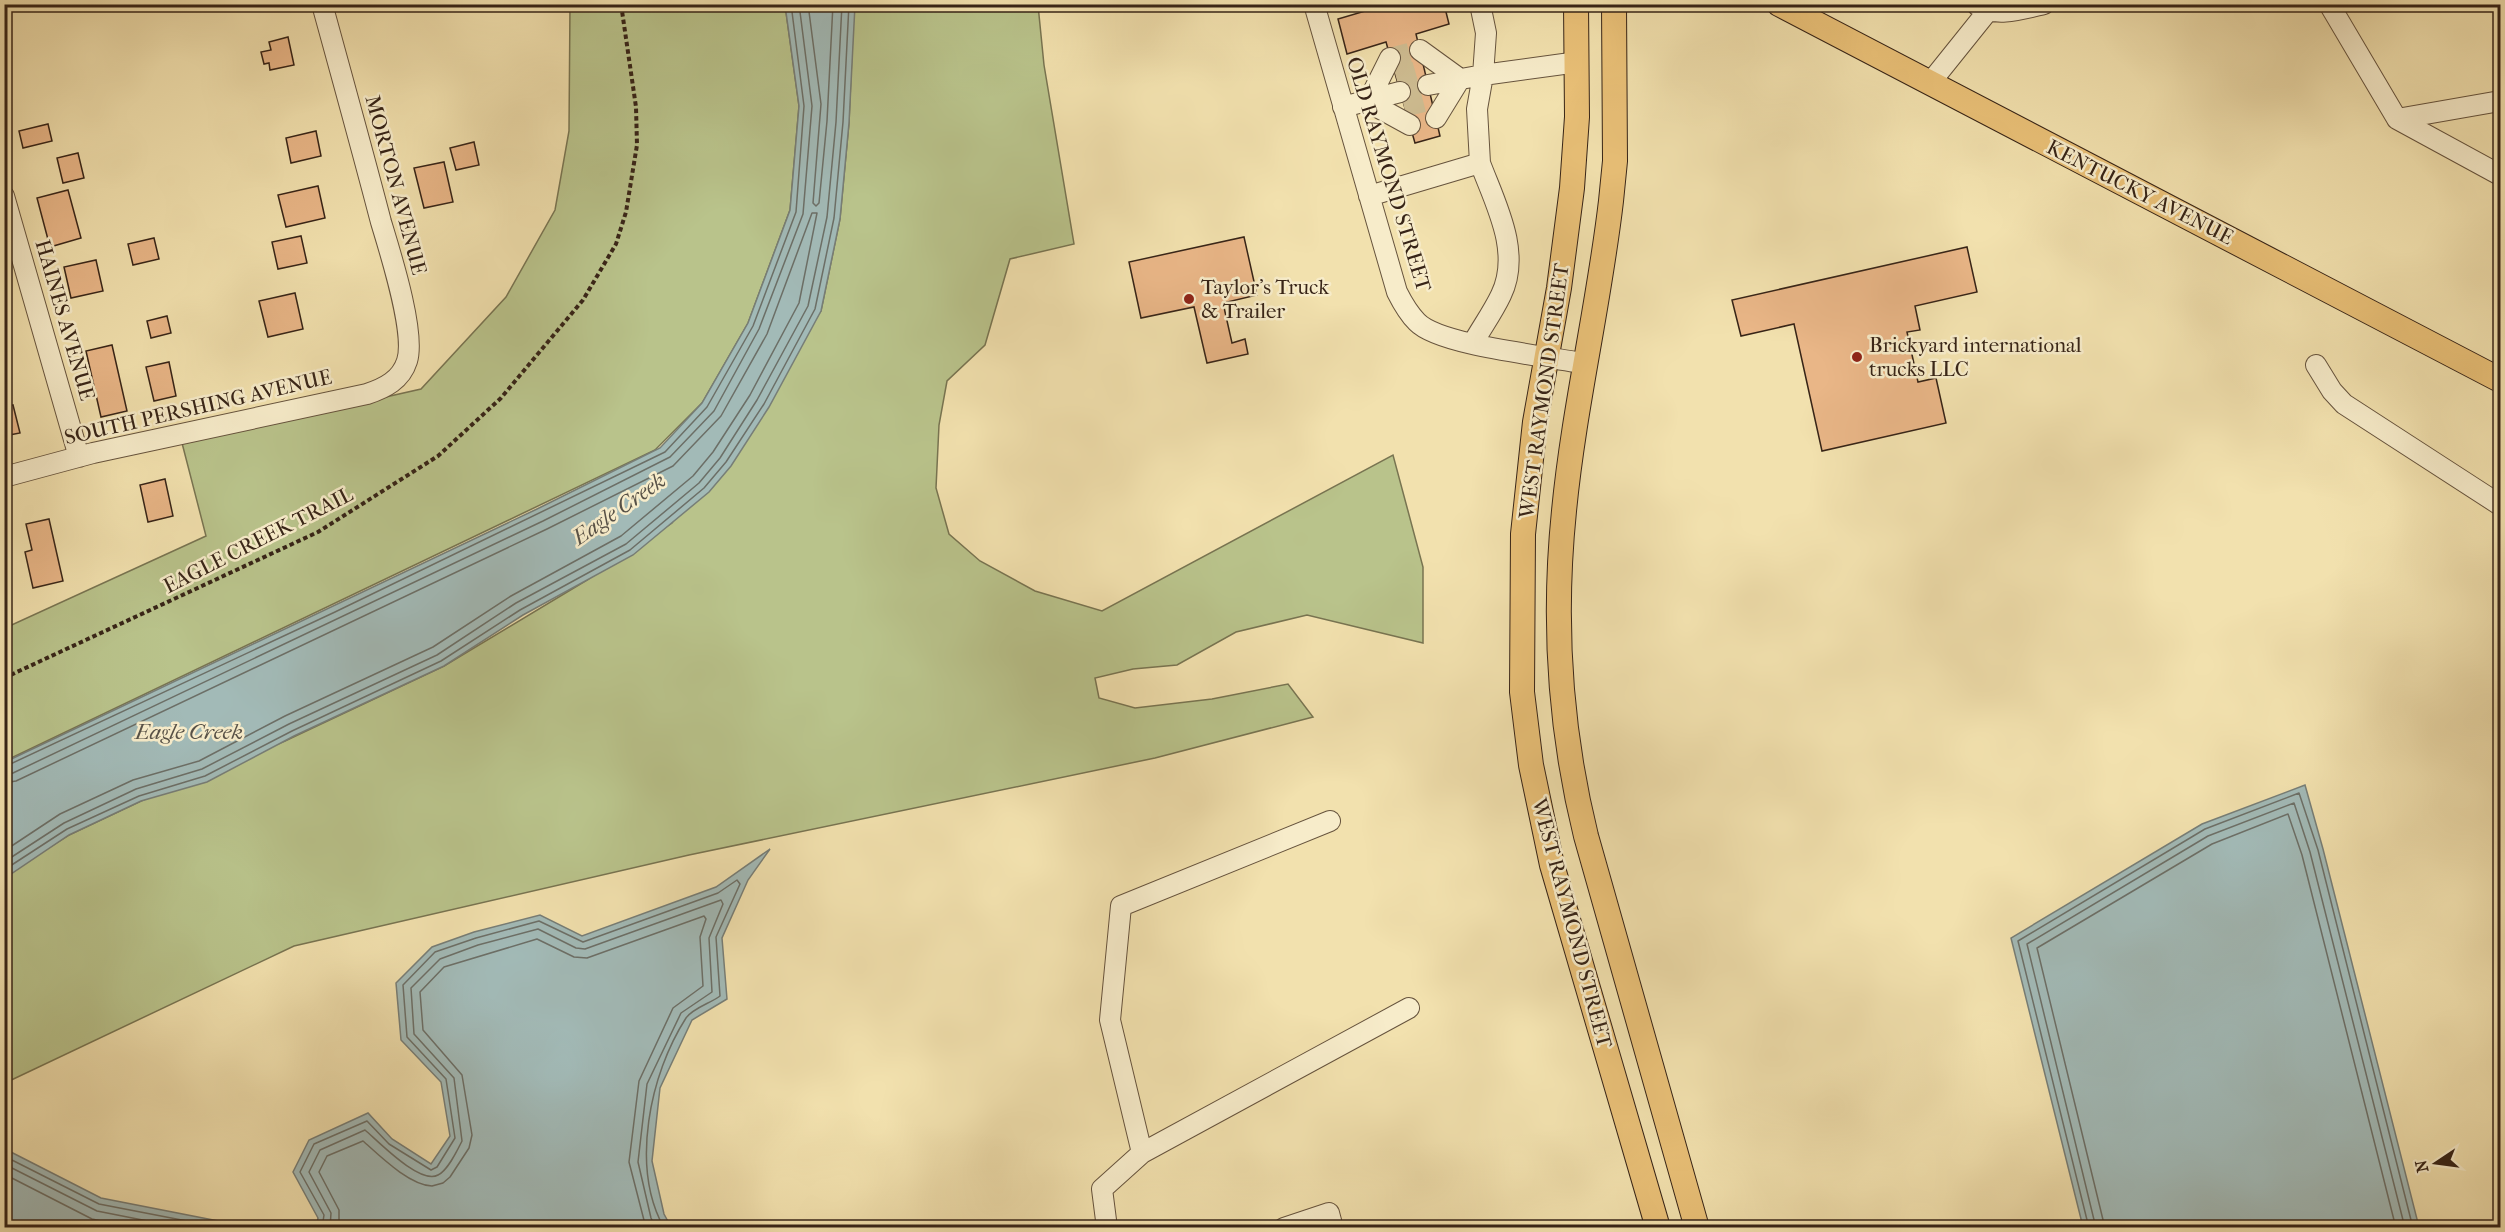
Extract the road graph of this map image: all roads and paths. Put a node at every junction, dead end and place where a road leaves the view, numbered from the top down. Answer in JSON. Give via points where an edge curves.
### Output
{"nodes":[{"id":1,"x":322,"y":4,"type":"edge"},
{"id":2,"x":621,"y":4,"type":"edge"},
{"id":3,"x":1314,"y":4,"type":"edge"},
{"id":4,"x":1480,"y":4,"type":"edge"},
{"id":5,"x":1576,"y":4,"type":"edge"},
{"id":6,"x":1614,"y":4,"type":"edge"},
{"id":7,"x":1779,"y":4,"type":"edge"},
{"id":8,"x":2044,"y":4,"type":"edge"},
{"id":9,"x":2329,"y":4,"type":"edge"},
{"id":10,"x":1982,"y":8,"type":"edge"},
{"id":11,"x":1813,"y":12,"type":"edge"},
{"id":12,"x":1578,"y":62,"type":"junction"},
{"id":13,"x":1484,"y":75,"type":"junction"},
{"id":14,"x":1460,"y":79,"type":"junction"},
{"id":15,"x":1930,"y":83,"type":"junction"},
{"id":16,"x":1428,"y":85,"type":"junction"},
{"id":17,"x":1400,"y":92,"type":"junction"},
{"id":18,"x":2500,"y":101,"type":"edge"},
{"id":19,"x":1368,"y":102,"type":"junction"},
{"id":20,"x":1343,"y":107,"type":"junction"},
{"id":21,"x":2397,"y":119,"type":"junction"},
{"id":22,"x":1480,"y":163,"type":"junction"},
{"id":23,"x":2500,"y":175,"type":"edge"},
{"id":24,"x":4,"y":196,"type":"edge"},
{"id":25,"x":1369,"y":196,"type":"junction"},
{"id":26,"x":1473,"y":343,"type":"junction"},
{"id":27,"x":1547,"y":356,"type":"junction"},
{"id":28,"x":1586,"y":364,"type":"junction"},
{"id":29,"x":2316,"y":365,"type":"dead end"},
{"id":30,"x":398,"y":377,"type":"joint"},
{"id":31,"x":2500,"y":380,"type":"edge"},
{"id":32,"x":79,"y":458,"type":"junction"},
{"id":33,"x":4,"y":477,"type":"edge"},
{"id":34,"x":2500,"y":505,"type":"edge"},
{"id":35,"x":4,"y":678,"type":"edge"},
{"id":36,"x":1330,"y":821,"type":"dead end"},
{"id":37,"x":1409,"y":1008,"type":"dead end"},
{"id":38,"x":1142,"y":1153,"type":"junction"},
{"id":39,"x":1107,"y":1227,"type":"edge"},
{"id":40,"x":1284,"y":1227,"type":"edge"},
{"id":41,"x":1333,"y":1227,"type":"edge"},
{"id":42,"x":1658,"y":1227,"type":"edge"},
{"id":43,"x":1697,"y":1227,"type":"edge"}],
"edges":[{"from":1,"to":30,"type":"street","name":"MORTON AVENUE","via":[[398,283],[409,347]]},
{"from":2,"to":35,"type":"path","name":"EAGLE CREEK TRAIL","via":[[636,107],[637,144],[626,213],[616,244],[583,300],[501,398],[438,456],[318,532]]},
{"from":3,"to":20,"type":"street","name":"OLD RAYMOND STREET"},
{"from":4,"to":13,"type":"street","via":[[1486,33]]},
{"from":5,"to":12,"type":"main road","name":"WEST RAYMOND STREET"},
{"from":6,"to":28,"type":"main road","name":"WEST RAYMOND STREET","via":[[1615,161]]},
{"from":7,"to":11,"type":"main road","name":"KENTUCKY AVENUE"},
{"from":8,"to":10,"type":"street","via":[[2019,10]]},
{"from":9,"to":21,"type":"street"},
{"from":10,"to":15,"type":"street"},
{"from":11,"to":15,"type":"main road","name":"KENTUCKY AVENUE"},
{"from":12,"to":13,"type":"street"},
{"from":12,"to":27,"type":"main road","name":"WEST RAYMOND STREET","via":[[1572,188]]},
{"from":13,"to":14,"type":"street"},
{"from":13,"to":22,"type":"street","via":[[1477,109]]},
{"from":14,"to":16,"type":"street"},
{"from":14,"to":16,"type":"street"},
{"from":14,"to":16,"type":"street"},
{"from":15,"to":31,"type":"main road","name":"KENTUCKY AVENUE"},
{"from":17,"to":19,"type":"street"},
{"from":17,"to":19,"type":"street"},
{"from":17,"to":19,"type":"street"},
{"from":18,"to":21,"type":"street"},
{"from":19,"to":20,"type":"street"},
{"from":20,"to":25,"type":"street","name":"OLD RAYMOND STREET"},
{"from":21,"to":23,"type":"street"},
{"from":22,"to":25,"type":"street"},
{"from":22,"to":26,"type":"street","via":[[1506,233],[1508,261],[1502,293]]},
{"from":24,"to":32,"type":"street","name":"HAINES AVENUE"},
{"from":25,"to":26,"type":"street","name":"OLD RAYMOND STREET","via":[[1405,309],[1436,333]]},
{"from":26,"to":27,"type":"street","name":"OLD RAYMOND STREET"},
{"from":27,"to":28,"type":"street","name":"OLD RAYMOND STREET"},
{"from":27,"to":42,"type":"main road","name":"WEST RAYMOND STREET","via":[[1535,422],[1523,534],[1521,646],[1526,728],[1538,808],[1552,865]]},
{"from":28,"to":43,"type":"main road","name":"WEST RAYMOND STREET","via":[[1563,513],[1560,632],[1564,723],[1586,836]]},
{"from":29,"to":34,"type":"street","via":[[2344,404]]},
{"from":30,"to":32,"type":"street","name":"SOUTH PERSHING AVENUE","via":[[385,388],[367,394]]},
{"from":32,"to":33,"type":"street","name":"SOUTH PERSHING AVENUE"},
{"from":36,"to":38,"type":"street","via":[[1121,906],[1110,1020]]},
{"from":37,"to":38,"type":"street"},
{"from":38,"to":39,"type":"street","via":[[1102,1189]]},
{"from":40,"to":41,"type":"street","via":[[1329,1213]]}]}
